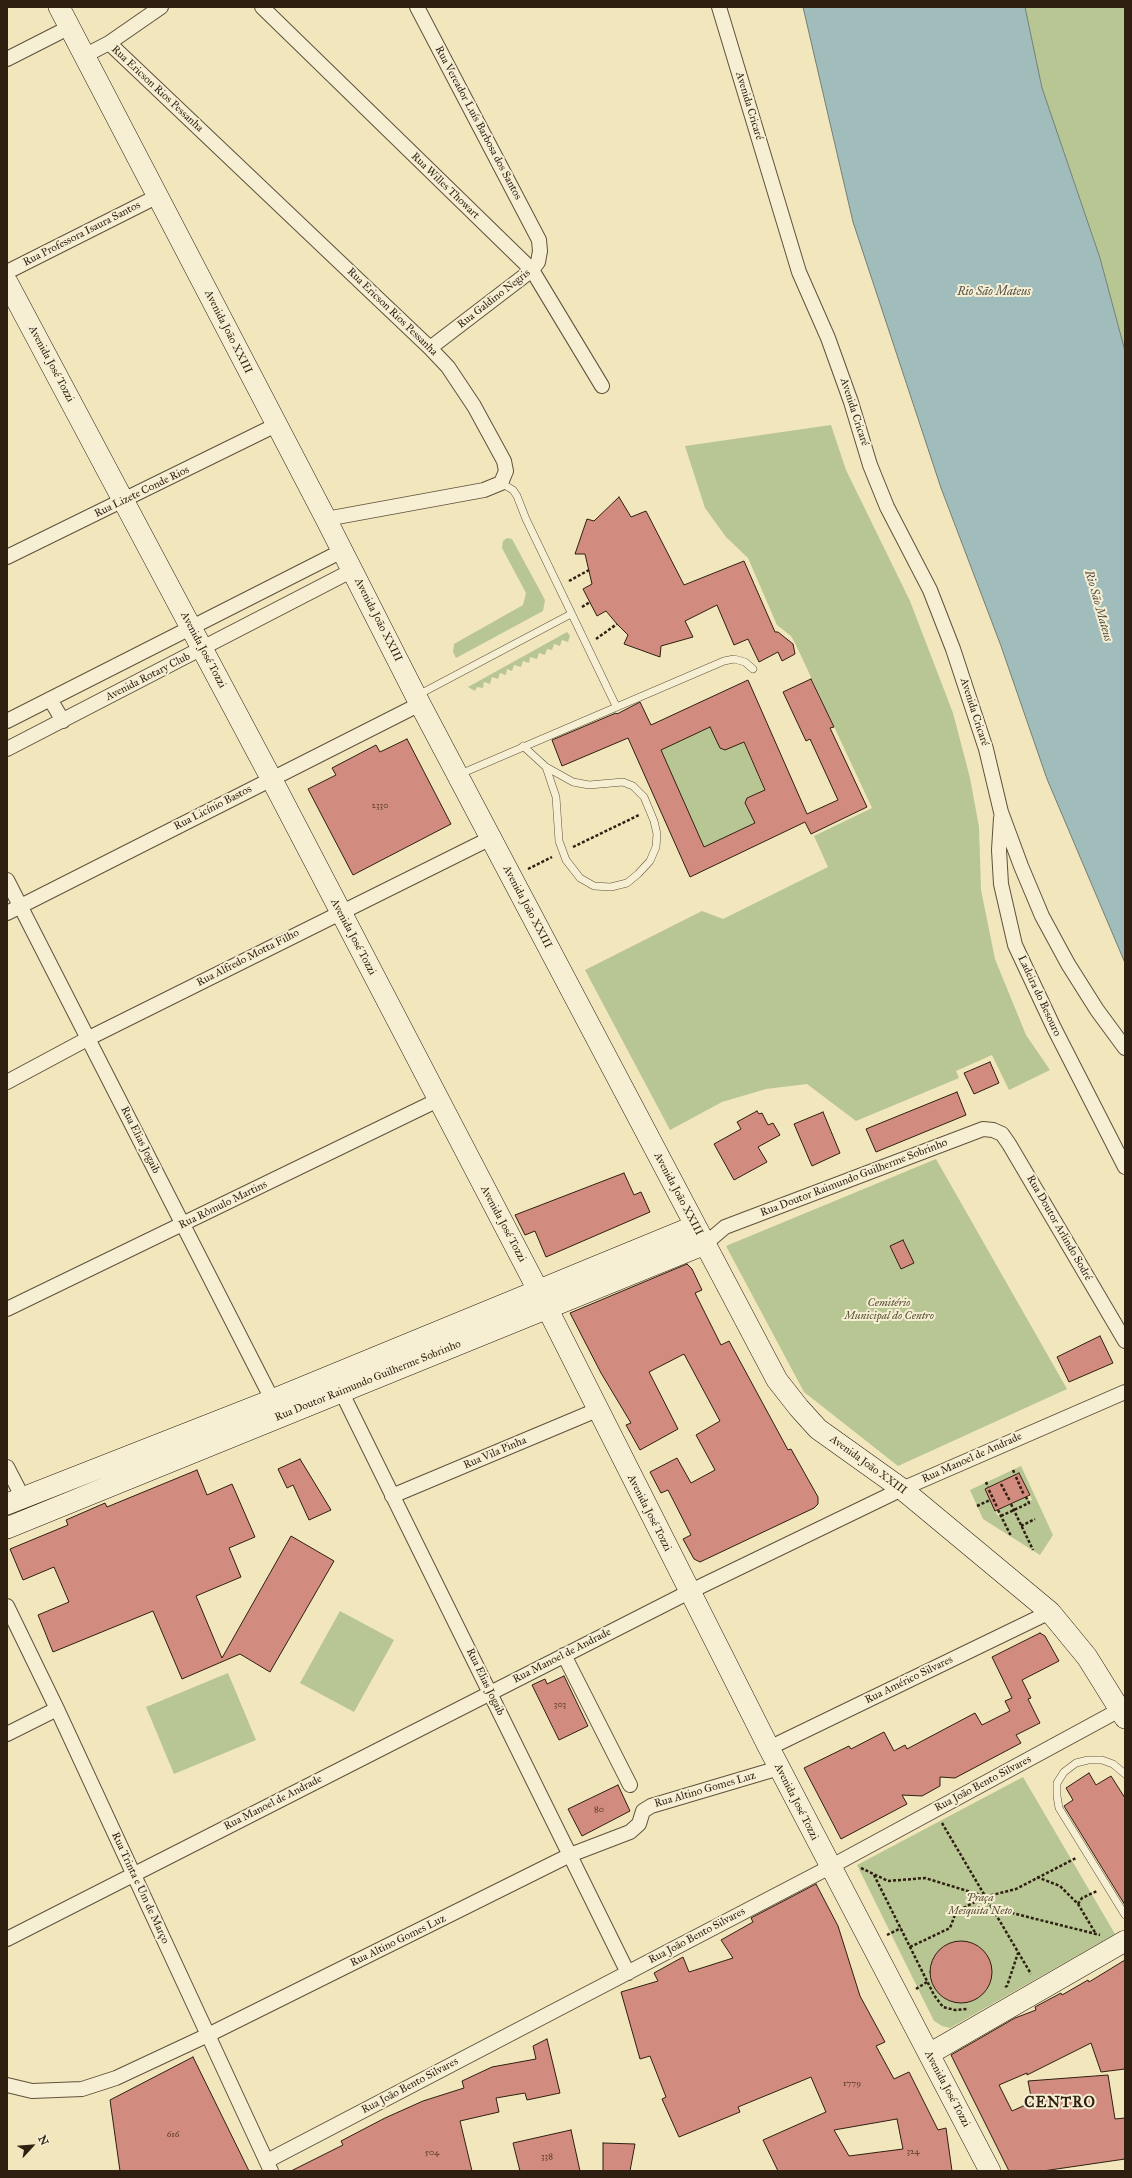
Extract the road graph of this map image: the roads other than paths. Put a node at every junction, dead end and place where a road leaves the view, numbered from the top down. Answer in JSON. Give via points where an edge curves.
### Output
{"nodes":[{"id":1,"x":59,"y":7,"type":"edge"},
{"id":2,"x":160,"y":7,"type":"edge"},
{"id":3,"x":262,"y":7,"type":"edge"},
{"id":4,"x":417,"y":7,"type":"edge"},
{"id":5,"x":720,"y":7,"type":"edge"},
{"id":6,"x":70,"y":28,"type":"junction"},
{"id":7,"x":109,"y":43,"type":"junction"},
{"id":8,"x":84,"y":56,"type":"junction"},
{"id":9,"x":7,"y":59,"type":"edge"},
{"id":10,"x":158,"y":196,"type":"junction"},
{"id":11,"x":539,"y":240,"type":"joint"},
{"id":12,"x":532,"y":270,"type":"junction"},
{"id":13,"x":7,"y":272,"type":"edge"},
{"id":14,"x":7,"y":282,"type":"edge"},
{"id":15,"x":430,"y":348,"type":"junction"},
{"id":16,"x":602,"y":386,"type":"dead end"},
{"id":17,"x":276,"y":425,"type":"junction"},
{"id":18,"x":501,"y":483,"type":"junction"},
{"id":19,"x":124,"y":501,"type":"junction"},
{"id":20,"x":326,"y":519,"type":"junction"},
{"id":21,"x":342,"y":551,"type":"junction"},
{"id":22,"x":7,"y":557,"type":"edge"},
{"id":23,"x":353,"y":570,"type":"junction"},
{"id":24,"x":571,"y":614,"type":"junction"},
{"id":25,"x":191,"y":627,"type":"junction"},
{"id":26,"x":202,"y":649,"type":"junction"},
{"id":27,"x":753,"y":669,"type":"dead end"},
{"id":28,"x":50,"y":699,"type":"junction"},
{"id":29,"x":418,"y":700,"type":"junction"},
{"id":30,"x":616,"y":706,"type":"junction"},
{"id":31,"x":62,"y":720,"type":"junction"},
{"id":32,"x":7,"y":721,"type":"edge"},
{"id":33,"x":523,"y":746,"type":"junction"},
{"id":34,"x":7,"y":749,"type":"edge"},
{"id":35,"x":546,"y":767,"type":"junction"},
{"id":36,"x":458,"y":775,"type":"junction"},
{"id":37,"x":271,"y":778,"type":"junction"},
{"id":38,"x":1001,"y":812,"type":"junction"},
{"id":39,"x":491,"y":838,"type":"junction"},
{"id":40,"x":7,"y":880,"type":"edge"},
{"id":41,"x":20,"y":906,"type":"junction"},
{"id":42,"x":340,"y":912,"type":"junction"},
{"id":43,"x":7,"y":913,"type":"edge"},
{"id":44,"x":89,"y":1038,"type":"junction"},
{"id":45,"x":1125,"y":1048,"type":"edge"},
{"id":46,"x":7,"y":1082,"type":"edge"},
{"id":47,"x":438,"y":1100,"type":"junction"},
{"id":48,"x":983,"y":1130,"type":"joint"},
{"id":49,"x":1125,"y":1167,"type":"edge"},
{"id":50,"x":183,"y":1225,"type":"junction"},
{"id":51,"x":725,"y":1227,"type":"junction"},
{"id":52,"x":700,"y":1235,"type":"junction"},
{"id":53,"x":620,"y":1267,"type":"junction"},
{"id":54,"x":538,"y":1290,"type":"junction"},
{"id":55,"x":7,"y":1309,"type":"edge"},
{"id":56,"x":548,"y":1309,"type":"junction"},
{"id":57,"x":1125,"y":1341,"type":"edge"},
{"id":58,"x":337,"y":1383,"type":"junction"},
{"id":59,"x":1125,"y":1392,"type":"edge"},
{"id":60,"x":276,"y":1408,"type":"junction"},
{"id":61,"x":597,"y":1410,"type":"junction"},
{"id":62,"x":7,"y":1467,"type":"edge"},
{"id":63,"x":902,"y":1489,"type":"junction"},
{"id":64,"x":392,"y":1496,"type":"junction"},
{"id":65,"x":15,"y":1501,"type":"edge"},
{"id":66,"x":7,"y":1528,"type":"edge"},
{"id":67,"x":689,"y":1592,"type":"junction"},
{"id":68,"x":7,"y":1606,"type":"edge"},
{"id":69,"x":1050,"y":1612,"type":"junction"},
{"id":70,"x":564,"y":1655,"type":"junction"},
{"id":71,"x":490,"y":1693,"type":"junction"},
{"id":72,"x":58,"y":1709,"type":"junction"},
{"id":73,"x":1123,"y":1711,"type":"edge"},
{"id":74,"x":7,"y":1734,"type":"edge"},
{"id":75,"x":769,"y":1748,"type":"junction"},
{"id":76,"x":779,"y":1768,"type":"junction"},
{"id":77,"x":1125,"y":1774,"type":"edge"},
{"id":78,"x":630,"y":1785,"type":"dead end"},
{"id":79,"x":570,"y":1855,"type":"junction"},
{"id":80,"x":837,"y":1863,"type":"junction"},
{"id":81,"x":133,"y":1875,"type":"junction"},
{"id":82,"x":1125,"y":1915,"type":"edge"},
{"id":83,"x":7,"y":1939,"type":"edge"},
{"id":84,"x":1125,"y":1941,"type":"edge"},
{"id":85,"x":628,"y":1973,"type":"junction"},
{"id":86,"x":208,"y":2035,"type":"junction"},
{"id":87,"x":929,"y":2054,"type":"junction"},
{"id":88,"x":7,"y":2085,"type":"edge"},
{"id":89,"x":269,"y":2166,"type":"edge"},
{"id":90,"x":990,"y":2171,"type":"edge"}],
"edges":[{"from":1,"to":6,"type":"street","name":"Avenida João XXIII"},
{"from":2,"to":7,"type":"street"},
{"from":3,"to":12,"type":"street","name":"Rua Willes Thowart"},
{"from":4,"to":11,"type":"street","name":"Rua Vereador Luís Barbosa dos Santos"},
{"from":5,"to":38,"type":"street","name":"Avenida Cricaré","via":[[799,272],[828,338],[870,465],[887,507],[930,590],[953,649],[986,749]]},
{"from":6,"to":8,"type":"street","name":"Avenida João XXIII"},
{"from":6,"to":9,"type":"street"},
{"from":7,"to":8,"type":"street"},
{"from":7,"to":15,"type":"street","name":"Rua Ericson Rios Pessanha"},
{"from":8,"to":10,"type":"street","name":"Avenida João XXIII"},
{"from":10,"to":13,"type":"street","name":"Rua Professora Isaura Santos"},
{"from":10,"to":17,"type":"street","name":"Avenida João XXIII"},
{"from":11,"to":12,"type":"street","name":"Rua Galdino Negris","via":[[538,262]]},
{"from":12,"to":15,"type":"street","name":"Rua Galdino Negris"},
{"from":12,"to":16,"type":"street","name":"Rua Willes Thowart"},
{"from":14,"to":19,"type":"street","name":"Avenida José Tozzi"},
{"from":15,"to":18,"type":"street","name":"Rua Ericson Rios Pessanha","via":[[448,367],[474,406],[504,461],[506,471]]},
{"from":17,"to":19,"type":"street","name":"Rua Lizete Conde Rios"},
{"from":17,"to":20,"type":"street","name":"Avenida João XXIII"},
{"from":18,"to":20,"type":"street","via":[[484,490]]},
{"from":18,"to":24,"type":"lane","via":[[513,490],[517,496]]},
{"from":19,"to":22,"type":"street","name":"Rua Lizete Conde Rios"},
{"from":19,"to":25,"type":"street","name":"Avenida José Tozzi"},
{"from":20,"to":21,"type":"street","name":"Avenida João XXIII"},
{"from":21,"to":23,"type":"street","name":"Avenida João XXIII"},
{"from":21,"to":25,"type":"street"},
{"from":23,"to":26,"type":"street","name":"Avenida Rotary Club"},
{"from":23,"to":29,"type":"street","name":"Avenida João XXIII"},
{"from":24,"to":29,"type":"lane"},
{"from":24,"to":30,"type":"lane"},
{"from":25,"to":26,"type":"street","name":"Avenida José Tozzi"},
{"from":25,"to":28,"type":"street"},
{"from":26,"to":31,"type":"street","name":"Avenida Rotary Club"},
{"from":26,"to":37,"type":"street","name":"Avenida José Tozzi"},
{"from":27,"to":30,"type":"lane","via":[[745,662],[734,659],[724,661]]},
{"from":28,"to":31,"type":"street"},
{"from":28,"to":32,"type":"street"},
{"from":29,"to":36,"type":"street","name":"Avenida João XXIII"},
{"from":29,"to":37,"type":"street","name":"Rua Licínio Bastos"},
{"from":30,"to":33,"type":"lane"},
{"from":31,"to":34,"type":"street","name":"Avenida Rotary Club"},
{"from":33,"to":35,"type":"lane"},
{"from":33,"to":36,"type":"lane"},
{"from":35,"to":35,"type":"lane","via":[[556,798],[559,841],[566,860],[580,878],[594,886],[611,887],[626,883],[638,874],[650,861],[656,847],[657,834],[644,797],[633,786],[623,782],[580,785]]},
{"from":36,"to":39,"type":"street","name":"Avenida João XXIII"},
{"from":37,"to":41,"type":"street","name":"Rua Licínio Bastos"},
{"from":37,"to":42,"type":"street","name":"Avenida José Tozzi"},
{"from":38,"to":45,"type":"street","via":[[1042,916],[1068,964]]},
{"from":38,"to":49,"type":"street","name":"Ladeira do Besouro","via":[[1001,884],[1015,944],[1054,1028]]},
{"from":39,"to":42,"type":"street","name":"Rua Alfredo Motta Filho"},
{"from":39,"to":52,"type":"street","name":"Avenida João XXIII"},
{"from":40,"to":41,"type":"street","name":"Rua Elias Jogaib"},
{"from":41,"to":43,"type":"street","name":"Rua Licínio Bastos"},
{"from":41,"to":44,"type":"street","name":"Rua Elias Jogaib"},
{"from":42,"to":44,"type":"street","name":"Rua Alfredo Motta Filho"},
{"from":42,"to":47,"type":"street","name":"Avenida José Tozzi"},
{"from":44,"to":46,"type":"street","name":"Rua Alfredo Motta Filho"},
{"from":44,"to":50,"type":"street","name":"Rua Elias Jogaib"},
{"from":47,"to":50,"type":"street","name":"Rua Rômulo Martins"},
{"from":47,"to":54,"type":"street","name":"Avenida José Tozzi"},
{"from":48,"to":51,"type":"street","name":"Rua Doutor Raimundo Guilherme Sobrinho"},
{"from":48,"to":57,"type":"street","name":"Rua Doutor Arlindo Sodré","via":[[1002,1134],[1010,1144]]},
{"from":50,"to":55,"type":"street","name":"Rua Rômulo Martins"},
{"from":50,"to":60,"type":"street","name":"Rua Elias Jogaib"},
{"from":51,"to":52,"type":"street","name":"Rua Doutor Raimundo Guilherme Sobrinho"},
{"from":51,"to":52,"type":"street","name":"Rua Doutor Raimundo Guilherme Sobrinho"},
{"from":52,"to":53,"type":"street","name":"Rua Doutor Raimundo Guilherme Sobrinho"},
{"from":52,"to":63,"type":"street","name":"Avenida João XXIII","via":[[777,1380],[799,1408],[818,1429]]},
{"from":53,"to":54,"type":"street","name":"Rua Doutor Raimundo Guilherme Sobrinho"},
{"from":53,"to":56,"type":"street","name":"Rua Doutor Raimundo Guilherme Sobrinho"},
{"from":54,"to":56,"type":"street","name":"Avenida José Tozzi"},
{"from":54,"to":58,"type":"street","name":"Rua Doutor Raimundo Guilherme Sobrinho"},
{"from":56,"to":58,"type":"street","name":"Rua Doutor Raimundo Guilherme Sobrinho"},
{"from":56,"to":61,"type":"street","name":"Avenida José Tozzi"},
{"from":58,"to":60,"type":"street","name":"Rua Doutor Raimundo Guilherme Sobrinho"},
{"from":58,"to":64,"type":"street","name":"Rua Elias Jogaib"},
{"from":59,"to":63,"type":"street","name":"Rua Manoel de Andrade"},
{"from":60,"to":65,"type":"street","name":"Rua Doutor Raimundo Guilherme Sobrinho"},
{"from":60,"to":66,"type":"street","name":"Rua Doutor Raimundo Guilherme Sobrinho"},
{"from":61,"to":64,"type":"street","name":"Rua Vila Pinha"},
{"from":61,"to":67,"type":"street","name":"Avenida José Tozzi"},
{"from":62,"to":65,"type":"street"},
{"from":63,"to":67,"type":"street","name":"Rua Manoel de Andrade"},
{"from":63,"to":69,"type":"street","name":"Avenida João XXIII"},
{"from":64,"to":71,"type":"street","name":"Rua Elias Jogaib"},
{"from":67,"to":70,"type":"street","name":"Rua Manoel de Andrade"},
{"from":67,"to":75,"type":"street","name":"Avenida José Tozzi"},
{"from":68,"to":72,"type":"street","name":"Rua Trinta e Um de Março"},
{"from":69,"to":73,"type":"street","name":"Avenida João XXIII","via":[[1087,1657]]},
{"from":69,"to":75,"type":"street","name":"Rua Américo Silvares"},
{"from":70,"to":71,"type":"street","name":"Rua Manoel de Andrade"},
{"from":70,"to":78,"type":"street"},
{"from":71,"to":79,"type":"street","name":"Rua Elias Jogaib"},
{"from":71,"to":81,"type":"street","name":"Rua Manoel de Andrade"},
{"from":72,"to":74,"type":"street"},
{"from":72,"to":81,"type":"street","name":"Rua Trinta e Um de Março"},
{"from":73,"to":80,"type":"street","name":"Rua João Bento Silvares"},
{"from":75,"to":76,"type":"street","name":"Avenida José Tozzi"},
{"from":76,"to":79,"type":"street","name":"Rua Altino Gomes Luz","via":[[651,1806],[643,1811],[636,1829]]},
{"from":76,"to":80,"type":"street","name":"Avenida José Tozzi"},
{"from":77,"to":82,"type":"lane","via":[[1113,1764],[1102,1760],[1088,1760],[1076,1763],[1064,1772],[1057,1783],[1059,1808]]},
{"from":79,"to":85,"type":"street","name":"Rua Elias Jogaib"},
{"from":79,"to":86,"type":"street","name":"Rua Altino Gomes Luz"},
{"from":80,"to":85,"type":"street","name":"Rua João Bento Silvares"},
{"from":80,"to":87,"type":"street","name":"Avenida José Tozzi"},
{"from":81,"to":83,"type":"street","name":"Rua Manoel de Andrade"},
{"from":81,"to":86,"type":"street","name":"Rua Trinta e Um de Março"},
{"from":84,"to":87,"type":"street"},
{"from":85,"to":89,"type":"street","name":"Rua João Bento Silvares"},
{"from":86,"to":88,"type":"street","name":"Rua Altino Gomes Luz","via":[[116,2078],[82,2089],[32,2092]]},
{"from":86,"to":89,"type":"street","name":"Rua Trinta e Um de Março"},
{"from":87,"to":90,"type":"street","name":"Avenida José Tozzi"}]}
